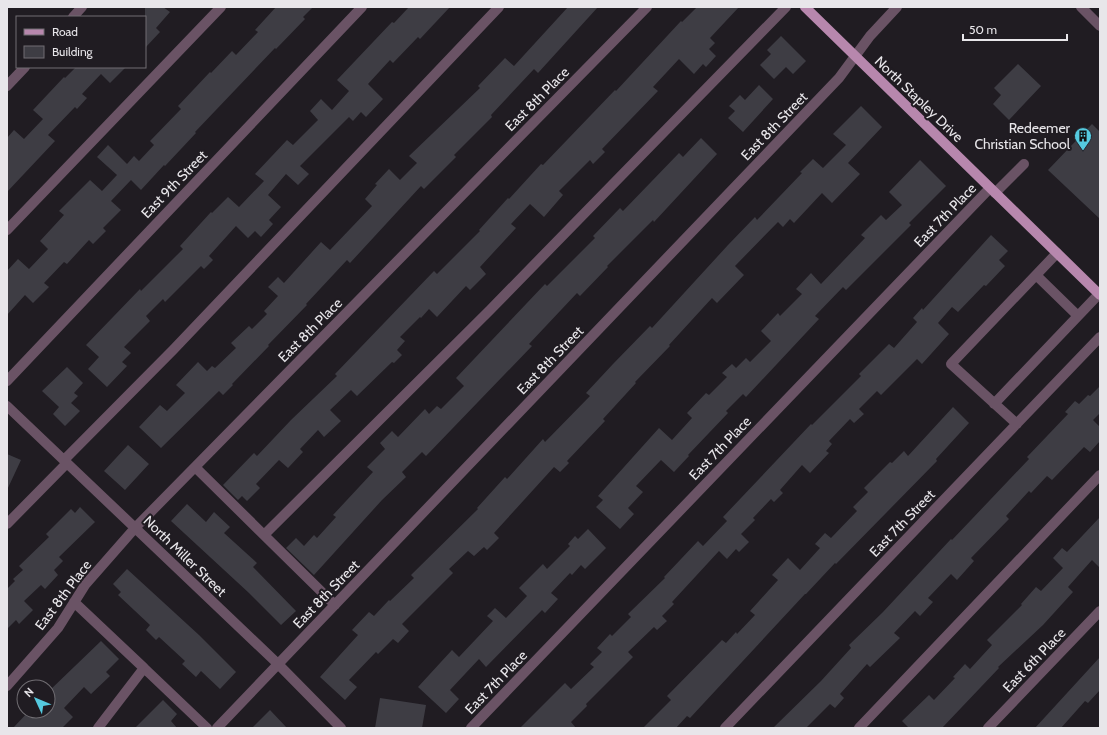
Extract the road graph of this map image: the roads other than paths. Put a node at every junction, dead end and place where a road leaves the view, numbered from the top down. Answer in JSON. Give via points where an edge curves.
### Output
{"nodes":[{"id":1,"x":82,"y":7,"type":"edge"},
{"id":2,"x":221,"y":7,"type":"edge"},
{"id":3,"x":362,"y":7,"type":"edge"},
{"id":4,"x":499,"y":7,"type":"edge"},
{"id":5,"x":648,"y":7,"type":"edge"},
{"id":6,"x":786,"y":7,"type":"edge"},
{"id":7,"x":805,"y":7,"type":"edge"},
{"id":8,"x":898,"y":7,"type":"edge"},
{"id":9,"x":1081,"y":7,"type":"edge"},
{"id":10,"x":74,"y":16,"type":"edge"},
{"id":11,"x":1100,"y":26,"type":"edge"},
{"id":12,"x":856,"y":57,"type":"junction"},
{"id":13,"x":24,"y":68,"type":"edge"},
{"id":14,"x":7,"y":86,"type":"edge"},
{"id":15,"x":1024,"y":164,"type":"dead end"},
{"id":16,"x":992,"y":191,"type":"junction"},
{"id":17,"x":7,"y":230,"type":"edge"},
{"id":18,"x":1057,"y":253,"type":"junction"},
{"id":19,"x":1036,"y":275,"type":"junction"},
{"id":20,"x":1100,"y":294,"type":"edge"},
{"id":21,"x":1078,"y":316,"type":"junction"},
{"id":22,"x":1100,"y":337,"type":"edge"},
{"id":23,"x":7,"y":381,"type":"edge"},
{"id":24,"x":994,"y":404,"type":"junction"},
{"id":25,"x":7,"y":406,"type":"edge"},
{"id":26,"x":1016,"y":424,"type":"junction"},
{"id":27,"x":66,"y":462,"type":"junction"},
{"id":28,"x":195,"y":467,"type":"junction"},
{"id":29,"x":1100,"y":475,"type":"edge"},
{"id":30,"x":7,"y":524,"type":"edge"},
{"id":31,"x":135,"y":528,"type":"junction"},
{"id":32,"x":264,"y":535,"type":"junction"},
{"id":33,"x":74,"y":602,"type":"junction"},
{"id":34,"x":335,"y":605,"type":"junction"},
{"id":35,"x":1100,"y":611,"type":"edge"},
{"id":36,"x":278,"y":664,"type":"junction"},
{"id":37,"x":144,"y":668,"type":"junction"},
{"id":38,"x":7,"y":686,"type":"edge"},
{"id":39,"x":98,"y":728,"type":"edge"},
{"id":40,"x":207,"y":728,"type":"edge"},
{"id":41,"x":217,"y":728,"type":"edge"},
{"id":42,"x":341,"y":728,"type":"edge"},
{"id":43,"x":471,"y":728,"type":"edge"},
{"id":44,"x":724,"y":728,"type":"edge"},
{"id":45,"x":859,"y":728,"type":"edge"},
{"id":46,"x":988,"y":728,"type":"edge"}],
"edges":[{"from":1,"to":10,"type":"street"},
{"from":2,"to":17,"type":"street"},
{"from":3,"to":23,"type":"street","name":"East 9th Street"},
{"from":4,"to":27,"type":"street"},
{"from":5,"to":28,"type":"street","name":"East 8th Place"},
{"from":6,"to":32,"type":"street","via":[[490,310]]},
{"from":7,"to":12,"type":"main road","name":"North Stapley Drive"},
{"from":8,"to":12,"type":"street","name":"East 8th Street","via":[[870,36]]},
{"from":9,"to":11,"type":"street"},
{"from":12,"to":16,"type":"main road","name":"North Stapley Drive"},
{"from":12,"to":34,"type":"street","name":"East 8th Street","via":[[839,78]]},
{"from":13,"to":14,"type":"street"},
{"from":15,"to":16,"type":"street","name":"East 7th Place"},
{"from":16,"to":18,"type":"main road","name":"North Stapley Drive"},
{"from":16,"to":43,"type":"street","name":"East 7th Place"},
{"from":18,"to":19,"type":"street"},
{"from":18,"to":20,"type":"main road","name":"North Stapley Drive"},
{"from":19,"to":21,"type":"street"},
{"from":19,"to":24,"type":"street","via":[[951,364]]},
{"from":20,"to":21,"type":"street"},
{"from":21,"to":24,"type":"street"},
{"from":22,"to":26,"type":"street","name":"East 7th Street"},
{"from":24,"to":26,"type":"street"},
{"from":25,"to":27,"type":"street","name":"North Miller Street"},
{"from":26,"to":44,"type":"street","name":"East 7th Street"},
{"from":27,"to":30,"type":"street"},
{"from":27,"to":31,"type":"street","name":"North Miller Street"},
{"from":28,"to":31,"type":"street","name":"East 8th Place"},
{"from":28,"to":32,"type":"street"},
{"from":29,"to":45,"type":"street"},
{"from":31,"to":33,"type":"street","name":"East 8th Place","via":[[85,585]]},
{"from":31,"to":36,"type":"street","name":"North Miller Street"},
{"from":32,"to":34,"type":"street"},
{"from":33,"to":37,"type":"street"},
{"from":33,"to":38,"type":"street","name":"East 8th Place","via":[[58,628]]},
{"from":34,"to":36,"type":"street","name":"East 8th Street"},
{"from":35,"to":46,"type":"street","name":"East 6th Place"},
{"from":36,"to":41,"type":"street","name":"East 8th Street"},
{"from":36,"to":42,"type":"street","name":"North Miller Street"},
{"from":37,"to":39,"type":"street"},
{"from":37,"to":40,"type":"street"}]}
